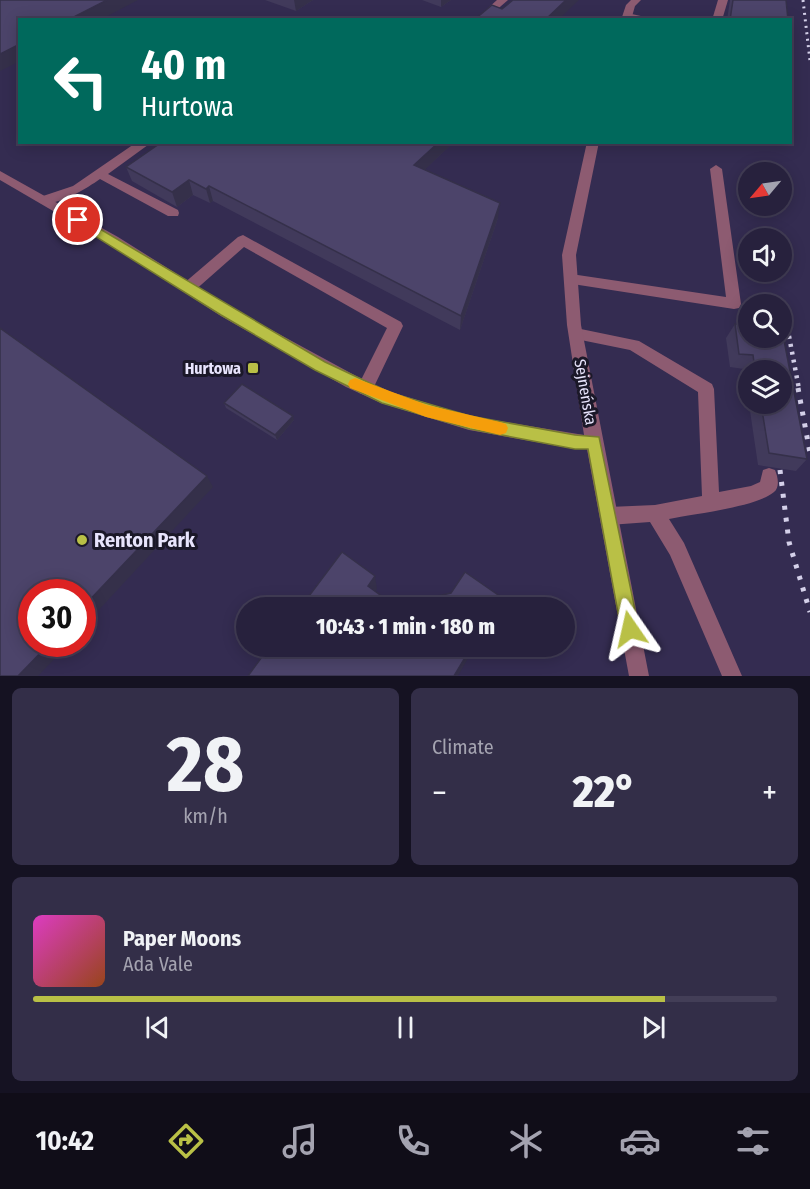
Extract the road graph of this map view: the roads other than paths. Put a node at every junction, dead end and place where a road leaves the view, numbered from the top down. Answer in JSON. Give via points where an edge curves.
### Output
{"nodes":[{"id":1,"x":503,"y":0,"type":"edge"},
{"id":2,"x":636,"y":0,"type":"edge"},
{"id":3,"x":723,"y":0,"type":"edge"},
{"id":4,"x":490,"y":11,"type":"edge"},
{"id":5,"x":627,"y":18,"type":"edge"},
{"id":6,"x":718,"y":18,"type":"edge"},
{"id":7,"x":143,"y":144,"type":"edge"},
{"id":8,"x":593,"y":144,"type":"edge"},
{"id":9,"x":716,"y":169,"type":"dead end"},
{"id":10,"x":99,"y":174,"type":"junction"},
{"id":11,"x":0,"y":175,"type":"edge"},
{"id":12,"x":44,"y":200,"type":"junction"},
{"id":13,"x":173,"y":213,"type":"edge"},
{"id":14,"x":571,"y":279,"type":"junction"},
{"id":15,"x":188,"y":288,"type":"junction"},
{"id":16,"x":576,"y":334,"type":"junction"},
{"id":17,"x":365,"y":388,"type":"junction"},
{"id":18,"x":594,"y":442,"type":"junction"},
{"id":19,"x":769,"y":476,"type":"dead end"},
{"id":20,"x":711,"y":502,"type":"junction"},
{"id":21,"x":655,"y":513,"type":"junction"},
{"id":22,"x":609,"y":516,"type":"junction"},
{"id":23,"x":639,"y":676,"type":"edge"},
{"id":24,"x":732,"y":676,"type":"edge"}],
"edges":[{"from":1,"to":4,"type":"street"},
{"from":2,"to":5,"type":"street"},
{"from":3,"to":6,"type":"street"},
{"from":7,"to":10,"type":"street"},
{"from":8,"to":14,"type":"street","name":"Sejneńska","via":[[569,255]]},
{"from":9,"to":14,"type":"street","via":[[734,304]]},
{"from":10,"to":12,"type":"street","via":[[77,189]]},
{"from":10,"to":13,"type":"street"},
{"from":11,"to":12,"type":"street"},
{"from":12,"to":15,"type":"street"},
{"from":14,"to":16,"type":"street","name":"Sejneńska"},
{"from":15,"to":17,"type":"street"},
{"from":15,"to":17,"type":"street","via":[[243,240],[396,326]]},
{"from":16,"to":18,"type":"street","name":"Sejneńska"},
{"from":16,"to":20,"type":"street","via":[[634,345],[706,389]]},
{"from":17,"to":18,"type":"street","via":[[470,423]]},
{"from":18,"to":22,"type":"street","name":"Sejneńska"},
{"from":19,"to":20,"type":"street","via":[[769,486],[753,494]]},
{"from":20,"to":21,"type":"street"},
{"from":21,"to":22,"type":"street"},
{"from":21,"to":24,"type":"street","via":[[677,549]]},
{"from":22,"to":23,"type":"street","name":"Sejneńska"}]}
